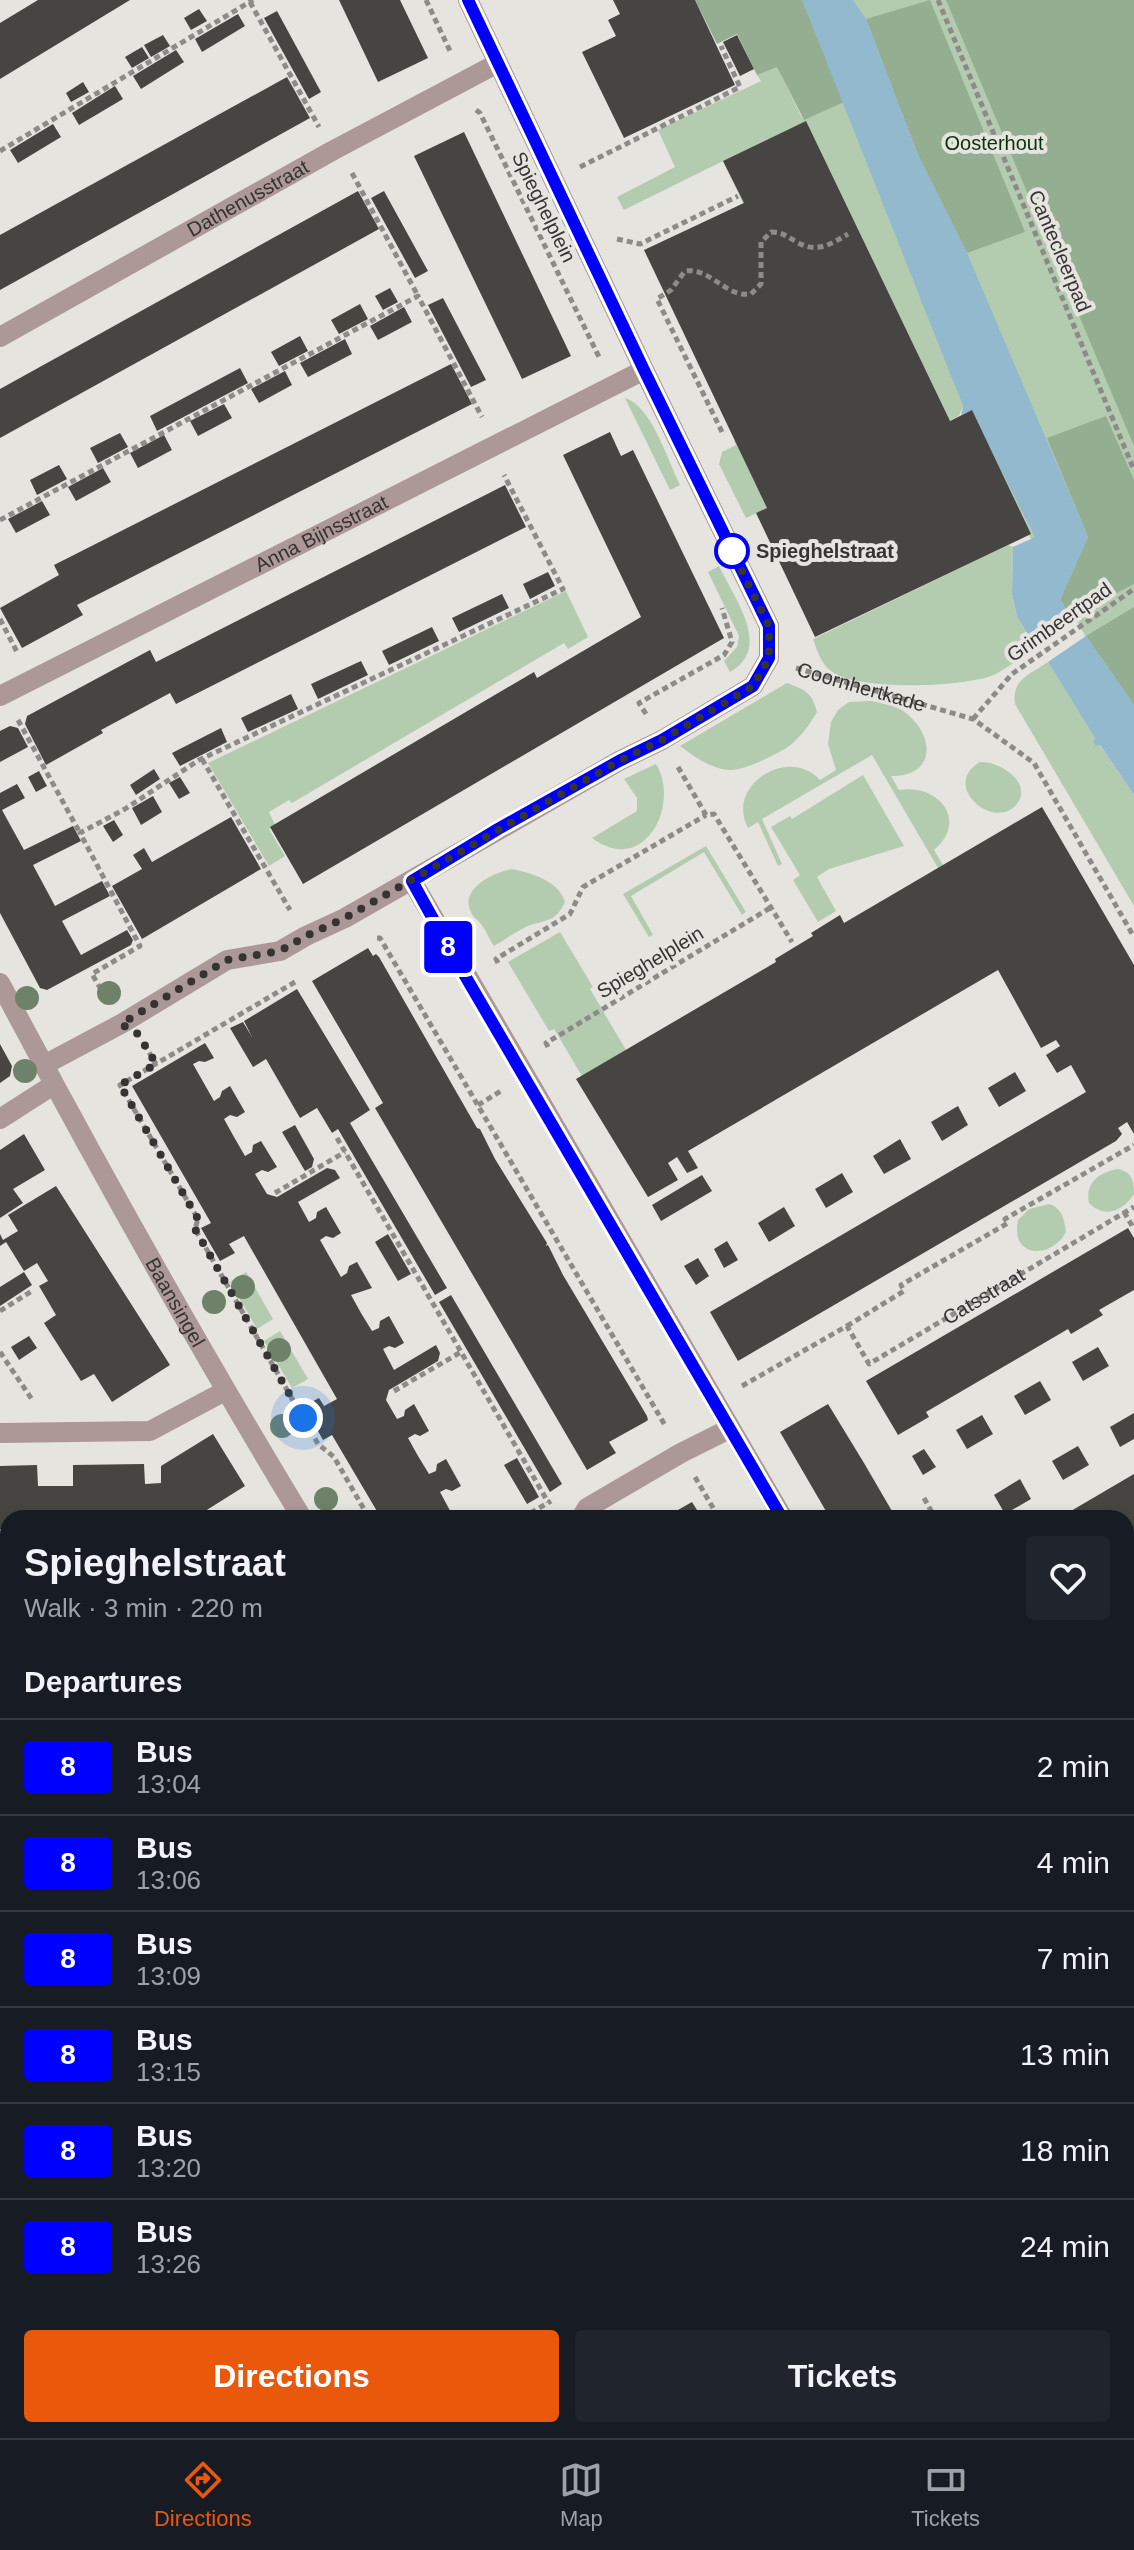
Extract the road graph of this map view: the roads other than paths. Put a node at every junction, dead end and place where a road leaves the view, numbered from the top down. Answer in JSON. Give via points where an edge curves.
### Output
{"nodes":[{"id":1,"x":468,"y":0,"type":"edge"},
{"id":2,"x":498,"y":63,"type":"junction"},
{"id":3,"x":0,"y":337,"type":"edge"},
{"id":4,"x":644,"y":370,"type":"junction"},
{"id":5,"x":2,"y":695,"type":"edge"},
{"id":6,"x":412,"y":881,"type":"junction"},
{"id":7,"x":0,"y":983,"type":"edge"},
{"id":8,"x":44,"y":1065,"type":"junction"},
{"id":9,"x":53,"y":1085,"type":"junction"},
{"id":10,"x":0,"y":1119,"type":"edge"},
{"id":11,"x":225,"y":1391,"type":"junction"},
{"id":12,"x":729,"y":1429,"type":"junction"},
{"id":13,"x":0,"y":1433,"type":"edge"},
{"id":14,"x":297,"y":1510,"type":"edge"},
{"id":15,"x":586,"y":1510,"type":"edge"},
{"id":16,"x":778,"y":1510,"type":"edge"}],
"edges":[{"from":1,"to":2,"type":"street"},
{"from":2,"to":3,"type":"street","name":"Dathenusstraat"},
{"from":2,"to":4,"type":"street"},
{"from":4,"to":5,"type":"street","name":"Anna Bijnsstraat"},
{"from":4,"to":6,"type":"street","via":[[769,626],[769,658],[753,686]]},
{"from":6,"to":8,"type":"street","via":[[280,951],[227,960]]},
{"from":6,"to":12,"type":"street"},
{"from":7,"to":8,"type":"street","name":"Baansingel"},
{"from":8,"to":9,"type":"street","name":"Baansingel"},
{"from":9,"to":10,"type":"street"},
{"from":9,"to":11,"type":"street","name":"Baansingel"},
{"from":11,"to":13,"type":"street","via":[[150,1431]]},
{"from":11,"to":14,"type":"street","name":"Baansingel"},
{"from":12,"to":15,"type":"street"},
{"from":12,"to":16,"type":"street"}]}
